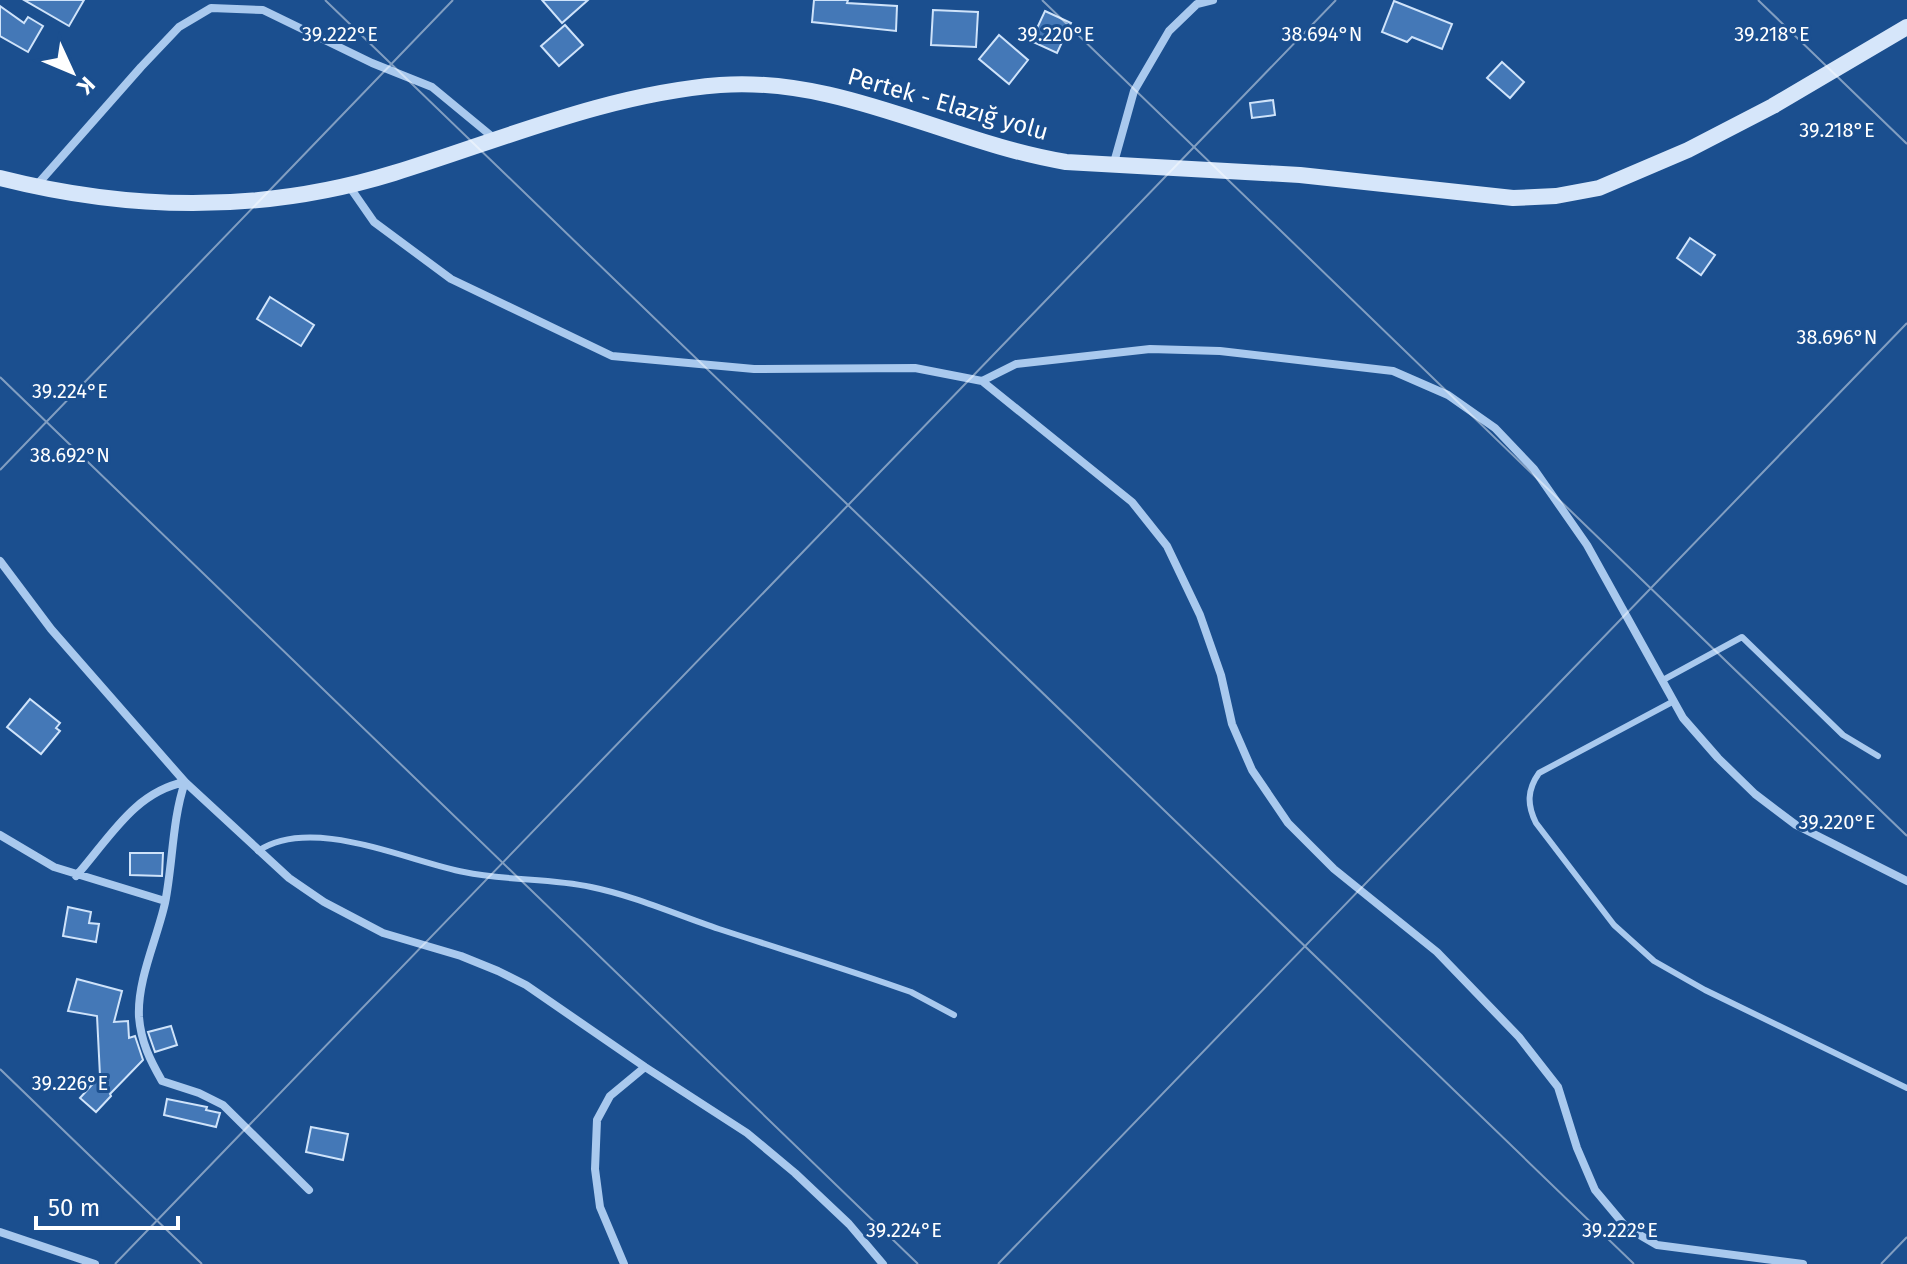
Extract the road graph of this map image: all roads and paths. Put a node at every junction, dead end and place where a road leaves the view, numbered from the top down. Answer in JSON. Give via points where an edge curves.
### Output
{"nodes":[{"id":1,"x":1213,"y":0,"type":"edge"},
{"id":2,"x":1907,"y":27,"type":"edge"},
{"id":3,"x":496,"y":140,"type":"junction"},
{"id":4,"x":1113,"y":166,"type":"junction"},
{"id":5,"x":0,"y":178,"type":"edge"},
{"id":6,"x":349,"y":186,"type":"junction"},
{"id":7,"x":35,"y":187,"type":"junction"},
{"id":8,"x":982,"y":381,"type":"junction"},
{"id":9,"x":0,"y":561,"type":"edge"},
{"id":10,"x":1663,"y":680,"type":"junction"},
{"id":11,"x":1674,"y":701,"type":"junction"},
{"id":12,"x":1878,"y":756,"type":"dead end"},
{"id":13,"x":185,"y":782,"type":"junction"},
{"id":14,"x":0,"y":835,"type":"edge"},
{"id":15,"x":258,"y":851,"type":"junction"},
{"id":16,"x":76,"y":876,"type":"junction"},
{"id":17,"x":1907,"y":881,"type":"edge"},
{"id":18,"x":165,"y":901,"type":"junction"},
{"id":19,"x":954,"y":1015,"type":"dead end"},
{"id":20,"x":645,"y":1067,"type":"junction"},
{"id":21,"x":1907,"y":1088,"type":"edge"},
{"id":22,"x":309,"y":1190,"type":"dead end"},
{"id":23,"x":0,"y":1232,"type":"edge"},
{"id":24,"x":95,"y":1264,"type":"edge"},
{"id":25,"x":624,"y":1264,"type":"edge"},
{"id":26,"x":883,"y":1264,"type":"edge"},
{"id":27,"x":1803,"y":1264,"type":"edge"}],
"edges":[{"from":1,"to":4,"type":"street","via":[[1197,4],[1169,31],[1134,91]]},
{"from":2,"to":4,"type":"main road","name":"Pertek - Elazığ yolu","via":[[1688,150],[1599,188],[1556,196],[1513,198],[1300,175]]},
{"from":3,"to":4,"type":"main road","name":"Pertek - Elazığ yolu","via":[[667,90],[768,86],[863,103],[1029,156]]},
{"from":3,"to":6,"type":"main road","name":"Pertek - Elazığ yolu"},
{"from":3,"to":7,"type":"street","via":[[432,87],[263,10],[211,8],[179,27]]},
{"from":5,"to":7,"type":"main road","name":"Pertek - Elazığ yolu"},
{"from":6,"to":7,"type":"main road","name":"Pertek - Elazığ yolu","via":[[265,200],[184,204],[109,200]]},
{"from":6,"to":8,"type":"street","via":[[374,222],[451,279],[612,356],[754,369],[915,368]]},
{"from":8,"to":10,"type":"street","via":[[1016,364],[1150,349],[1220,351],[1393,371],[1421,382],[1473,411],[1534,469],[1587,545]]},
{"from":8,"to":27,"type":"street","via":[[1132,502],[1167,546],[1200,615],[1232,724],[1252,770],[1288,823],[1334,869],[1437,952],[1519,1037],[1558,1087],[1595,1190],[1626,1227],[1657,1245]]},
{"from":9,"to":13,"type":"street","via":[[51,629]]},
{"from":10,"to":11,"type":"street"},
{"from":10,"to":12,"type":"lane","via":[[1742,637],[1843,735]]},
{"from":11,"to":17,"type":"street","via":[[1718,758],[1776,810]]},
{"from":11,"to":21,"type":"lane","via":[[1539,773],[1529,796],[1536,823],[1614,925],[1654,961]]},
{"from":13,"to":15,"type":"street"},
{"from":13,"to":16,"type":"street","via":[[157,790],[138,803]]},
{"from":13,"to":18,"type":"street"},
{"from":14,"to":16,"type":"street"},
{"from":15,"to":19,"type":"lane","via":[[294,838],[360,843],[472,874],[618,893],[897,987]]},
{"from":15,"to":20,"type":"street","via":[[324,902],[383,933],[461,956],[526,985]]},
{"from":16,"to":18,"type":"street"},
{"from":18,"to":22,"type":"street","via":[[149,950],[139,1016],[146,1053],[162,1081],[223,1105]]},
{"from":20,"to":25,"type":"street","via":[[610,1096],[597,1120],[600,1207]]},
{"from":20,"to":26,"type":"street","via":[[747,1133],[849,1224]]},
{"from":23,"to":24,"type":"street"}]}
